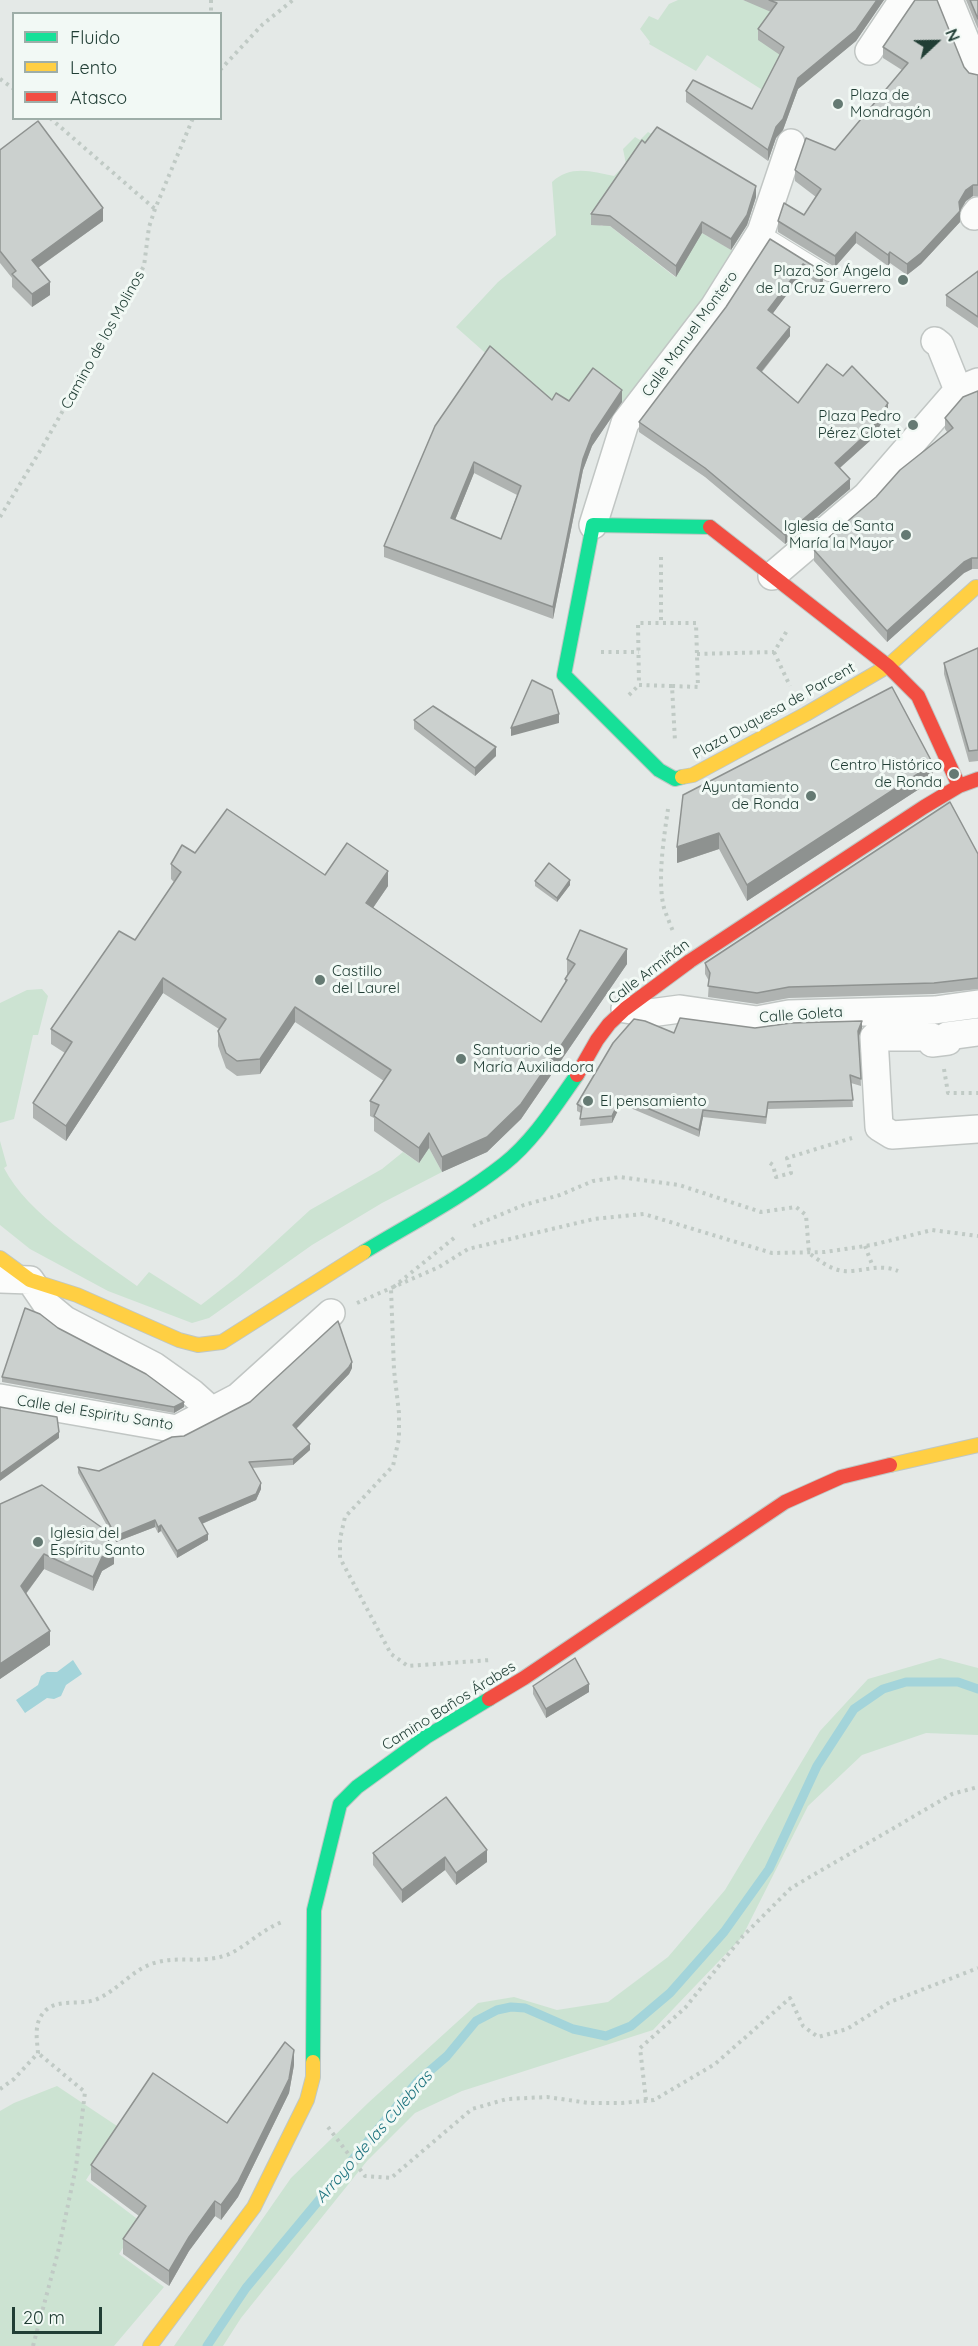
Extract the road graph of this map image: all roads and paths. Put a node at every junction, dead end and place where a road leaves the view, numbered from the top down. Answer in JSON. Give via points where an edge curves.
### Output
{"nodes":[{"id":1,"x":293,"y":0,"type":"edge"},
{"id":2,"x":903,"y":0,"type":"edge"},
{"id":3,"x":949,"y":0,"type":"edge"},
{"id":4,"x":869,"y":51,"type":"dead end"},
{"id":5,"x":222,"y":68,"type":"edge"},
{"id":6,"x":978,"y":71,"type":"edge"},
{"id":7,"x":52,"y":120,"type":"edge"},
{"id":8,"x":192,"y":120,"type":"edge"},
{"id":9,"x":792,"y":143,"type":"dead end"},
{"id":10,"x":155,"y":209,"type":"junction"},
{"id":11,"x":761,"y":232,"type":"junction"},
{"id":12,"x":829,"y":274,"type":"dead end"},
{"id":13,"x":935,"y":341,"type":"dead end"},
{"id":14,"x":968,"y":386,"type":"edge"},
{"id":15,"x":0,"y":517,"type":"edge"},
{"id":16,"x":593,"y":525,"type":"junction"},
{"id":17,"x":661,"y":526,"type":"junction"},
{"id":18,"x":772,"y":576,"type":"junction"},
{"id":19,"x":976,"y":587,"type":"dead end"},
{"id":20,"x":807,"y":603,"type":"junction"},
{"id":21,"x":661,"y":623,"type":"junction"},
{"id":22,"x":774,"y":652,"type":"junction"},
{"id":23,"x":697,"y":654,"type":"junction"},
{"id":24,"x":888,"y":666,"type":"junction"},
{"id":25,"x":672,"y":686,"type":"junction"},
{"id":26,"x":806,"y":714,"type":"junction"},
{"id":27,"x":659,"y":770,"type":"junction"},
{"id":28,"x":978,"y":778,"type":"edge"},
{"id":29,"x":675,"y":779,"type":"junction"},
{"id":30,"x":959,"y":786,"type":"junction"},
{"id":31,"x":690,"y":961,"type":"junction"},
{"id":32,"x":978,"y":1004,"type":"edge"},
{"id":33,"x":625,"y":1009,"type":"junction"},
{"id":34,"x":978,"y":1032,"type":"edge"},
{"id":35,"x":978,"y":1129,"type":"edge"},
{"id":36,"x":472,"y":1227,"type":"dead end"},
{"id":37,"x":462,"y":1231,"type":"dead end"},
{"id":38,"x":978,"y":1236,"type":"edge"},
{"id":39,"x":865,"y":1246,"type":"junction"},
{"id":40,"x":809,"y":1252,"type":"junction"},
{"id":41,"x":0,"y":1258,"type":"edge"},
{"id":42,"x":873,"y":1268,"type":"junction"},
{"id":43,"x":898,"y":1271,"type":"dead end"},
{"id":44,"x":0,"y":1279,"type":"edge"},
{"id":45,"x":30,"y":1280,"type":"junction"},
{"id":46,"x":391,"y":1288,"type":"junction"},
{"id":47,"x":331,"y":1314,"type":"joint"},
{"id":48,"x":0,"y":1398,"type":"edge"},
{"id":49,"x":211,"y":1410,"type":"junction"},
{"id":50,"x":978,"y":1445,"type":"edge"},
{"id":51,"x":524,"y":1678,"type":"junction"},
{"id":52,"x":978,"y":1787,"type":"edge"},
{"id":53,"x":314,"y":1910,"type":"junction"},
{"id":54,"x":978,"y":1968,"type":"edge"},
{"id":55,"x":38,"y":2053,"type":"junction"},
{"id":56,"x":0,"y":2090,"type":"edge"},
{"id":57,"x":646,"y":2100,"type":"junction"},
{"id":58,"x":340,"y":2143,"type":"dead end"},
{"id":59,"x":33,"y":2346,"type":"edge"},
{"id":60,"x":150,"y":2346,"type":"edge"}],
"edges":[{"from":1,"to":5,"type":"path","via":[[262,25]]},
{"from":2,"to":4,"type":"street"},
{"from":3,"to":6,"type":"street"},
{"from":7,"to":10,"type":"path"},
{"from":8,"to":10,"type":"path","name":"Camino de los Molinos"},
{"from":9,"to":11,"type":"street","name":"Calle Manuel Montero"},
{"from":10,"to":15,"type":"path","name":"Camino de los Molinos","via":[[144,266]]},
{"from":11,"to":12,"type":"lane"},
{"from":11,"to":16,"type":"street","name":"Calle Manuel Montero","via":[[714,307],[626,423]]},
{"from":13,"to":14,"type":"street"},
{"from":14,"to":18,"type":"street","via":[[866,496]]},
{"from":16,"to":17,"type":"street","name":"Plaza Duquesa de Parcent"},
{"from":16,"to":27,"type":"street","via":[[564,675]]},
{"from":17,"to":18,"type":"street","name":"Plaza Duquesa de Parcent","via":[[711,527]]},
{"from":17,"to":21,"type":"path"},
{"from":18,"to":20,"type":"street","name":"Plaza Duquesa de Parcent"},
{"from":19,"to":24,"type":"street","name":"Plaza Duquesa de Parcent"},
{"from":20,"to":22,"type":"path"},
{"from":20,"to":24,"type":"street","name":"Plaza Duquesa de Parcent"},
{"from":21,"to":23,"type":"path","via":[[696,623]]},
{"from":21,"to":25,"type":"path","via":[[638,623],[639,685]]},
{"from":22,"to":23,"type":"path"},
{"from":22,"to":26,"type":"path"},
{"from":23,"to":25,"type":"path","via":[[698,687]]},
{"from":24,"to":26,"type":"street","name":"Plaza Duquesa de Parcent"},
{"from":24,"to":30,"type":"street","name":"Plaza Duquesa de Parcent","via":[[918,696]]},
{"from":25,"to":27,"type":"path","via":[[675,748]]},
{"from":26,"to":29,"type":"street","name":"Plaza Duquesa de Parcent","via":[[693,776]]},
{"from":27,"to":29,"type":"street"},
{"from":28,"to":30,"type":"street","name":"Calle Armiñán"},
{"from":29,"to":31,"type":"path","via":[[665,831],[664,906],[675,937]]},
{"from":30,"to":31,"type":"street","name":"Calle Armiñán"},
{"from":31,"to":33,"type":"street","name":"Calle Armiñán"},
{"from":32,"to":33,"type":"street","name":"Calle Goleta","via":[[935,1010],[789,1014],[757,1020],[680,1008],[650,1013]]},
{"from":33,"to":45,"type":"street","name":"Calle Armiñán","via":[[597,1040],[545,1121],[505,1163],[222,1342],[198,1345],[179,1340],[77,1295]]},
{"from":34,"to":35,"type":"street","via":[[947,1036],[948,1041],[932,1043],[932,1037],[874,1037],[879,1127],[892,1135]]},
{"from":36,"to":40,"type":"path","via":[[524,1204],[593,1181],[620,1177],[679,1185],[761,1212],[796,1207],[806,1215]]},
{"from":37,"to":46,"type":"path"},
{"from":38,"to":39,"type":"path","via":[[932,1230]]},
{"from":39,"to":40,"type":"path"},
{"from":39,"to":42,"type":"path"},
{"from":40,"to":42,"type":"path","via":[[828,1266],[849,1272]]},
{"from":40,"to":46,"type":"path","via":[[772,1253],[644,1215],[594,1219],[468,1250]]},
{"from":41,"to":45,"type":"street","name":"Calle Armiñán"},
{"from":42,"to":43,"type":"path"},
{"from":44,"to":45,"type":"street"},
{"from":45,"to":49,"type":"street","via":[[47,1305],[65,1320],[154,1366]]},
{"from":46,"to":47,"type":"path"},
{"from":46,"to":51,"type":"path","via":[[399,1438],[393,1466],[345,1517],[340,1558],[391,1654],[408,1666],[495,1660],[513,1667]]},
{"from":47,"to":49,"type":"street","name":"Calle del Espiritu Santo","via":[[238,1397]]},
{"from":48,"to":49,"type":"street","name":"Calle del Espiritu Santo","via":[[177,1429]]},
{"from":50,"to":51,"type":"street","name":"Camino Baños Árabes","via":[[841,1476],[785,1502]]},
{"from":51,"to":53,"type":"street","name":"Camino Baños Árabes","via":[[426,1737],[340,1804]]},
{"from":52,"to":57,"type":"path","via":[[952,1794],[791,1888],[743,1936],[685,2008],[640,2048]]},
{"from":53,"to":55,"type":"path","via":[[267,1928],[229,1954],[205,1961],[158,1962],[139,1970],[97,1999],[46,2009],[36,2024]]},
{"from":53,"to":60,"type":"street","name":"Camino Baños Árabes","via":[[313,2077],[307,2100],[254,2207]]},
{"from":54,"to":57,"type":"path","via":[[890,2002],[847,2029],[818,2037],[804,2026],[790,1998],[715,2064],[654,2100]]},
{"from":55,"to":56,"type":"path"},
{"from":55,"to":59,"type":"path","via":[[85,2092],[74,2178]]},
{"from":57,"to":58,"type":"path","via":[[589,2103],[547,2097],[507,2099],[472,2109],[391,2178],[365,2176]]}]}
